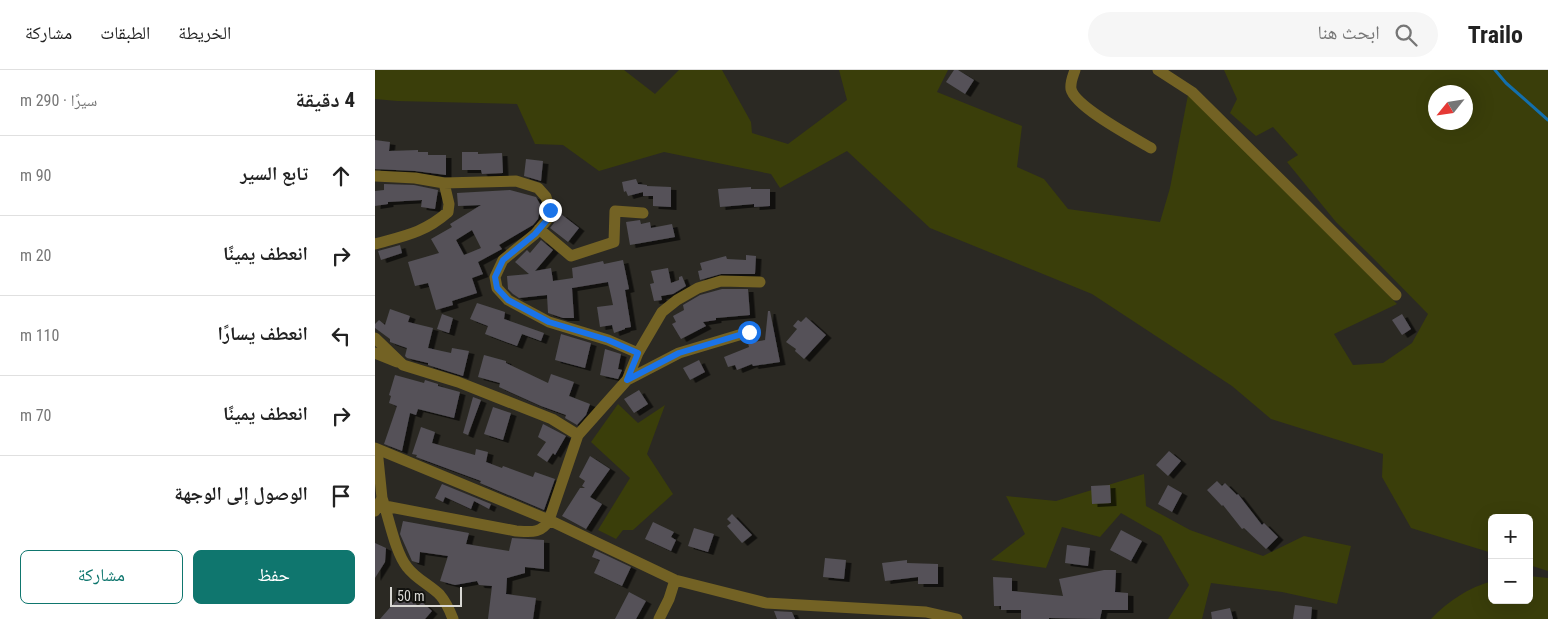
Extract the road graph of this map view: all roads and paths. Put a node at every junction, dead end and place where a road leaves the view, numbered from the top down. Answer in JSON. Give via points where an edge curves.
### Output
{"nodes":[{"id":1,"x":1075,"y":70,"type":"edge"},
{"id":2,"x":1158,"y":70,"type":"edge"},
{"id":3,"x":1151,"y":148,"type":"dead end"},
{"id":4,"x":375,"y":176,"type":"edge"},
{"id":5,"x":444,"y":183,"type":"junction"},
{"id":6,"x":643,"y":213,"type":"dead end"},
{"id":7,"x":539,"y":229,"type":"junction"},
{"id":8,"x":375,"y":244,"type":"edge"},
{"id":9,"x":760,"y":282,"type":"dead end"},
{"id":10,"x":1395,"y":295,"type":"dead end"},
{"id":11,"x":749,"y":332,"type":"dead end"},
{"id":12,"x":375,"y":338,"type":"edge"},
{"id":13,"x":375,"y":353,"type":"edge"},
{"id":14,"x":638,"y":353,"type":"junction"},
{"id":15,"x":403,"y":365,"type":"junction"},
{"id":16,"x":627,"y":380,"type":"junction"},
{"id":17,"x":578,"y":434,"type":"junction"},
{"id":18,"x":376,"y":449,"type":"edge"},
{"id":19,"x":380,"y":505,"type":"edge"},
{"id":20,"x":549,"y":520,"type":"junction"},
{"id":21,"x":675,"y":580,"type":"junction"},
{"id":22,"x":453,"y":619,"type":"edge"},
{"id":23,"x":659,"y":619,"type":"edge"},
{"id":24,"x":957,"y":619,"type":"edge"}],
"edges":[{"from":1,"to":3,"type":"street","via":[[1071,89],[1075,97],[1116,128]]},
{"from":2,"to":10,"type":"street","via":[[1192,92]]},
{"from":4,"to":5,"type":"street"},
{"from":5,"to":7,"type":"street","via":[[516,181],[538,188],[546,197],[550,210]]},
{"from":5,"to":8,"type":"street","via":[[449,204],[443,217],[419,232]]},
{"from":6,"to":7,"type":"street","via":[[615,211],[614,242],[571,256]]},
{"from":7,"to":14,"type":"street","via":[[503,260],[495,277],[497,288],[508,300],[549,322]]},
{"from":9,"to":14,"type":"street","via":[[721,281],[691,292],[662,312]]},
{"from":11,"to":16,"type":"street","via":[[679,353]]},
{"from":12,"to":15,"type":"street"},
{"from":13,"to":15,"type":"street"},
{"from":14,"to":16,"type":"street"},
{"from":15,"to":17,"type":"street","via":[[458,382],[552,419]]},
{"from":16,"to":17,"type":"street"},
{"from":17,"to":20,"type":"street"},
{"from":18,"to":19,"type":"street"},
{"from":18,"to":20,"type":"street"},
{"from":19,"to":20,"type":"street","via":[[517,531],[536,532]]},
{"from":19,"to":22,"type":"street","via":[[406,566],[439,594]]},
{"from":20,"to":21,"type":"street"},
{"from":21,"to":23,"type":"street"},
{"from":21,"to":24,"type":"street","via":[[766,603],[926,612]]}]}
